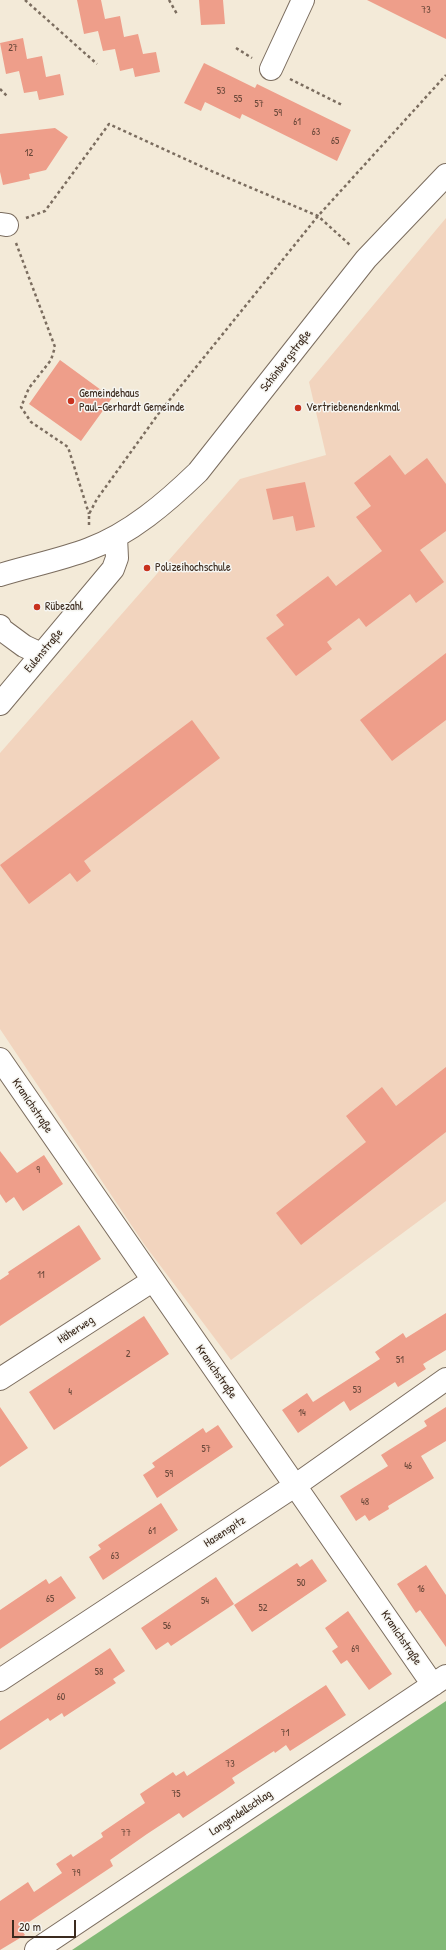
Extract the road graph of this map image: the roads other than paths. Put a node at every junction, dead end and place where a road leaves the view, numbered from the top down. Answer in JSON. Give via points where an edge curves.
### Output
{"nodes":[{"id":1,"x":303,"y":0,"type":"edge"},
{"id":2,"x":271,"y":69,"type":"dead end"},
{"id":3,"x":446,"y":175,"type":"edge"},
{"id":4,"x":116,"y":537,"type":"junction"},
{"id":5,"x":0,"y":575,"type":"edge"},
{"id":6,"x":0,"y":626,"type":"edge"},
{"id":7,"x":41,"y":654,"type":"junction"},
{"id":8,"x":0,"y":704,"type":"edge"},
{"id":9,"x":0,"y":1059,"type":"edge"},
{"id":10,"x":7,"y":1087,"type":"edge"},
{"id":11,"x":152,"y":1281,"type":"junction"},
{"id":12,"x":0,"y":1379,"type":"edge"},
{"id":13,"x":446,"y":1379,"type":"edge"},
{"id":14,"x":296,"y":1485,"type":"junction"},
{"id":15,"x":0,"y":1680,"type":"edge"},
{"id":16,"x":440,"y":1681,"type":"edge"},
{"id":17,"x":36,"y":1950,"type":"edge"}],
"edges":[{"from":1,"to":2,"type":"street"},
{"from":3,"to":4,"type":"street","name":"Schönbergstraße","via":[[366,259],[198,472],[169,500]]},
{"from":4,"to":5,"type":"street","name":"Schönbergstraße","via":[[89,549]]},
{"from":4,"to":7,"type":"street","name":"Eulenstraße","via":[[117,558],[113,569]]},
{"from":6,"to":7,"type":"street","via":[[24,646]]},
{"from":7,"to":8,"type":"street","name":"Eulenstraße"},
{"from":9,"to":10,"type":"street","name":"Kranichstraße"},
{"from":10,"to":11,"type":"street","name":"Kranichstraße"},
{"from":11,"to":12,"type":"street","name":"Häherweg"},
{"from":11,"to":14,"type":"street","name":"Kranichstraße"},
{"from":13,"to":14,"type":"street","name":"Hasenspitz"},
{"from":14,"to":15,"type":"street","name":"Hasenspitz"},
{"from":14,"to":16,"type":"street","name":"Kranichstraße"},
{"from":16,"to":17,"type":"street","name":"Langendellschlag"}]}
